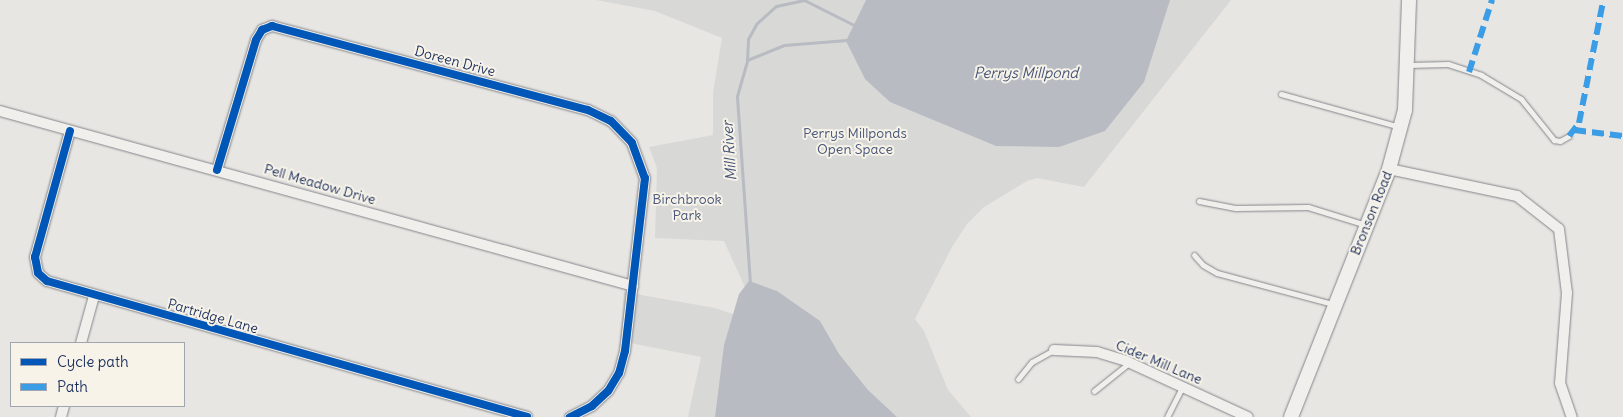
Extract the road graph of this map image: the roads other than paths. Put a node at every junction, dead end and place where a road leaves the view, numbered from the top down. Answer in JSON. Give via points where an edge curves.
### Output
{"nodes":[{"id":1,"x":1408,"y":0,"type":"edge"},
{"id":2,"x":1408,"y":66,"type":"junction"},
{"id":3,"x":1282,"y":94,"type":"dead end"},
{"id":4,"x":0,"y":111,"type":"edge"},
{"id":5,"x":1401,"y":127,"type":"junction"},
{"id":6,"x":70,"y":131,"type":"junction"},
{"id":7,"x":1569,"y":136,"type":"dead end"},
{"id":8,"x":1389,"y":169,"type":"junction"},
{"id":9,"x":217,"y":170,"type":"junction"},
{"id":10,"x":1199,"y":201,"type":"dead end"},
{"id":11,"x":1366,"y":225,"type":"junction"},
{"id":12,"x":1194,"y":255,"type":"dead end"},
{"id":13,"x":633,"y":286,"type":"junction"},
{"id":14,"x":94,"y":296,"type":"junction"},
{"id":15,"x":1333,"y":304,"type":"junction"},
{"id":16,"x":81,"y":342,"type":"edge"},
{"id":17,"x":1054,"y":350,"type":"joint"},
{"id":18,"x":1130,"y":363,"type":"junction"},
{"id":19,"x":1018,"y":380,"type":"dead end"},
{"id":20,"x":1182,"y":386,"type":"junction"},
{"id":21,"x":1094,"y":391,"type":"dead end"},
{"id":22,"x":527,"y":417,"type":"edge"},
{"id":23,"x":570,"y":417,"type":"edge"},
{"id":24,"x":1167,"y":417,"type":"edge"},
{"id":25,"x":1248,"y":417,"type":"edge"},
{"id":26,"x":1291,"y":417,"type":"edge"},
{"id":27,"x":1572,"y":417,"type":"edge"}],
"edges":[{"from":1,"to":2,"type":"main road","name":"Bronson Road"},
{"from":2,"to":5,"type":"main road","name":"Bronson Road"},
{"from":2,"to":7,"type":"lane","via":[[1448,64],[1480,75],[1521,99],[1554,140],[1560,142]]},
{"from":3,"to":5,"type":"lane"},
{"from":4,"to":6,"type":"street","name":"Pell Meadow Drive"},
{"from":5,"to":8,"type":"main road","name":"Bronson Road"},
{"from":6,"to":9,"type":"street","name":"Pell Meadow Drive"},
{"from":6,"to":14,"type":"street","name":"Partridge Lane","via":[[37,250],[36,268],[51,284]]},
{"from":8,"to":11,"type":"main road","name":"Bronson Road"},
{"from":8,"to":27,"type":"street","via":[[1517,196],[1559,229],[1567,293],[1560,383]]},
{"from":9,"to":13,"type":"street","name":"Pell Meadow Drive"},
{"from":9,"to":13,"type":"street","name":"Doreen Drive","via":[[256,40],[262,30],[272,26],[588,110],[618,127],[632,143],[642,164],[645,190]]},
{"from":10,"to":11,"type":"lane","via":[[1236,208],[1308,207]]},
{"from":11,"to":15,"type":"main road","name":"Bronson Road"},
{"from":12,"to":15,"type":"lane","via":[[1203,265],[1218,273]]},
{"from":13,"to":23,"type":"street","via":[[619,372],[601,399]]},
{"from":14,"to":16,"type":"street"},
{"from":14,"to":22,"type":"street","name":"Partridge Lane"},
{"from":15,"to":26,"type":"main road","name":"Bronson Road"},
{"from":17,"to":18,"type":"street","name":"Cider Mill Lane","via":[[1097,352]]},
{"from":17,"to":19,"type":"lane","via":[[1032,362]]},
{"from":18,"to":20,"type":"street","name":"Cider Mill Lane"},
{"from":18,"to":21,"type":"lane"},
{"from":20,"to":24,"type":"lane"},
{"from":20,"to":25,"type":"street","name":"Cider Mill Lane"}]}
